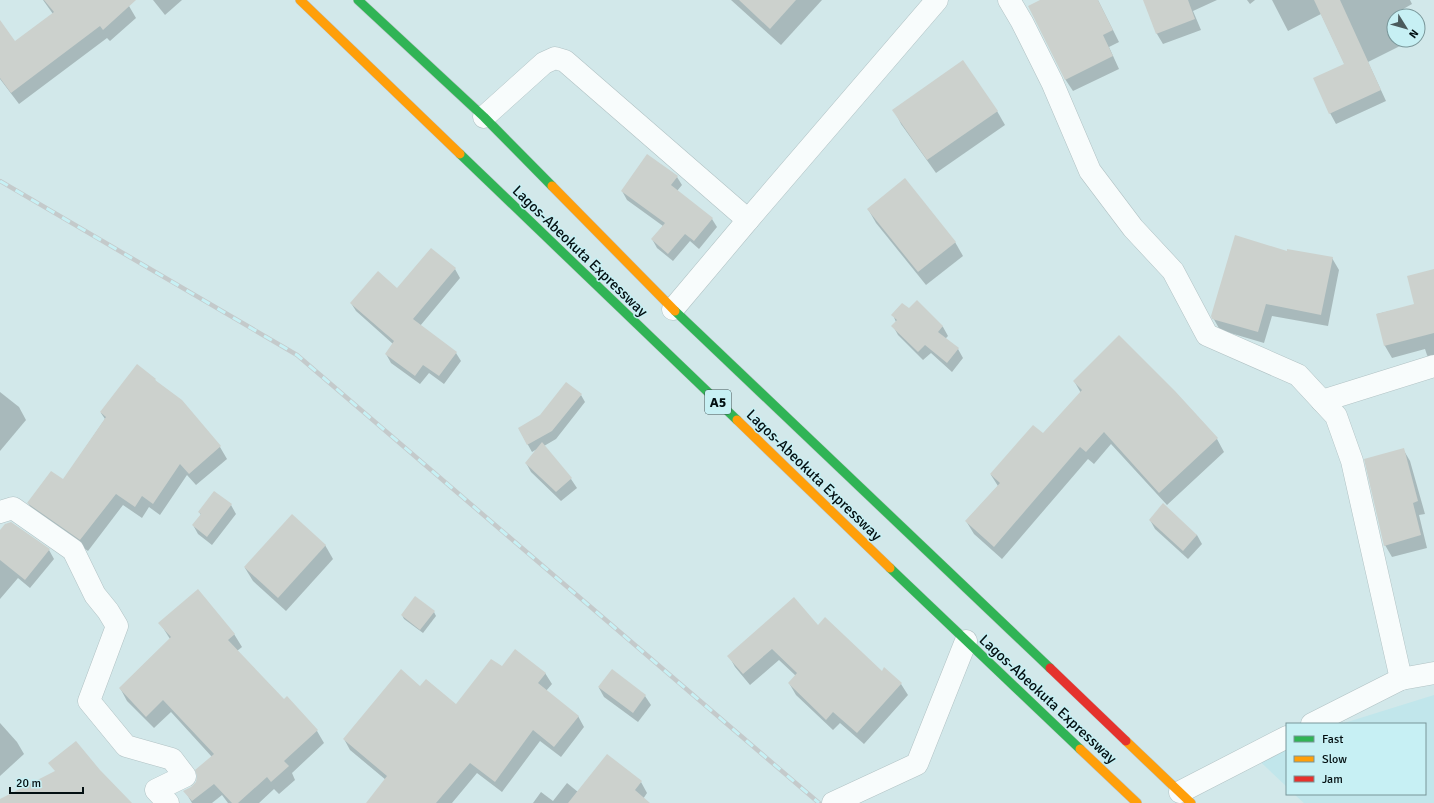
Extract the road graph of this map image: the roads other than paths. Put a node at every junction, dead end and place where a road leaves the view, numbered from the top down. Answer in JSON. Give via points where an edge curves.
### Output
{"nodes":[{"id":1,"x":300,"y":0,"type":"edge"},
{"id":2,"x":358,"y":0,"type":"edge"},
{"id":3,"x":937,"y":0,"type":"edge"},
{"id":4,"x":1009,"y":0,"type":"edge"},
{"id":5,"x":484,"y":117,"type":"junction"},
{"id":6,"x":748,"y":220,"type":"junction"},
{"id":7,"x":673,"y":310,"type":"junction"},
{"id":8,"x":1434,"y":366,"type":"edge"},
{"id":9,"x":1322,"y":401,"type":"junction"},
{"id":10,"x":0,"y":512,"type":"edge"},
{"id":11,"x":966,"y":641,"type":"junction"},
{"id":12,"x":1434,"y":673,"type":"edge"},
{"id":13,"x":1401,"y":679,"type":"junction"},
{"id":14,"x":1314,"y":723,"type":"edge"},
{"id":15,"x":1286,"y":738,"type":"edge"},
{"id":16,"x":1186,"y":797,"type":"edge"},
{"id":17,"x":168,"y":803,"type":"edge"},
{"id":18,"x":834,"y":803,"type":"edge"},
{"id":19,"x":1136,"y":803,"type":"edge"}],
"edges":[{"from":1,"to":11,"type":"highway","name":"Lagos-Abeokuta Expressway","number":"A5"},
{"from":2,"to":5,"type":"highway","name":"Lagos-Abeokuta Expressway","number":"A5"},
{"from":3,"to":6,"type":"street"},
{"from":4,"to":9,"type":"street","via":[[1052,82],[1090,171],[1133,228],[1173,271],[1206,335],[1298,375]]},
{"from":5,"to":6,"type":"street","via":[[544,63],[555,58],[565,61]]},
{"from":5,"to":7,"type":"highway","name":"Lagos-Abeokuta Expressway","number":"A5"},
{"from":6,"to":7,"type":"street"},
{"from":7,"to":16,"type":"highway","name":"Lagos-Abeokuta Expressway","number":"A5"},
{"from":8,"to":9,"type":"street"},
{"from":9,"to":13,"type":"street","via":[[1336,416],[1352,461]]},
{"from":10,"to":17,"type":"street","via":[[13,508],[73,550],[95,595],[117,626],[88,701],[126,746],[172,759],[185,776],[156,790]]},
{"from":11,"to":18,"type":"street","via":[[917,764]]},
{"from":11,"to":19,"type":"highway","name":"Lagos-Abeokuta Expressway","number":"A5"},
{"from":12,"to":13,"type":"street"},
{"from":13,"to":14,"type":"street"},
{"from":15,"to":16,"type":"street"}]}
